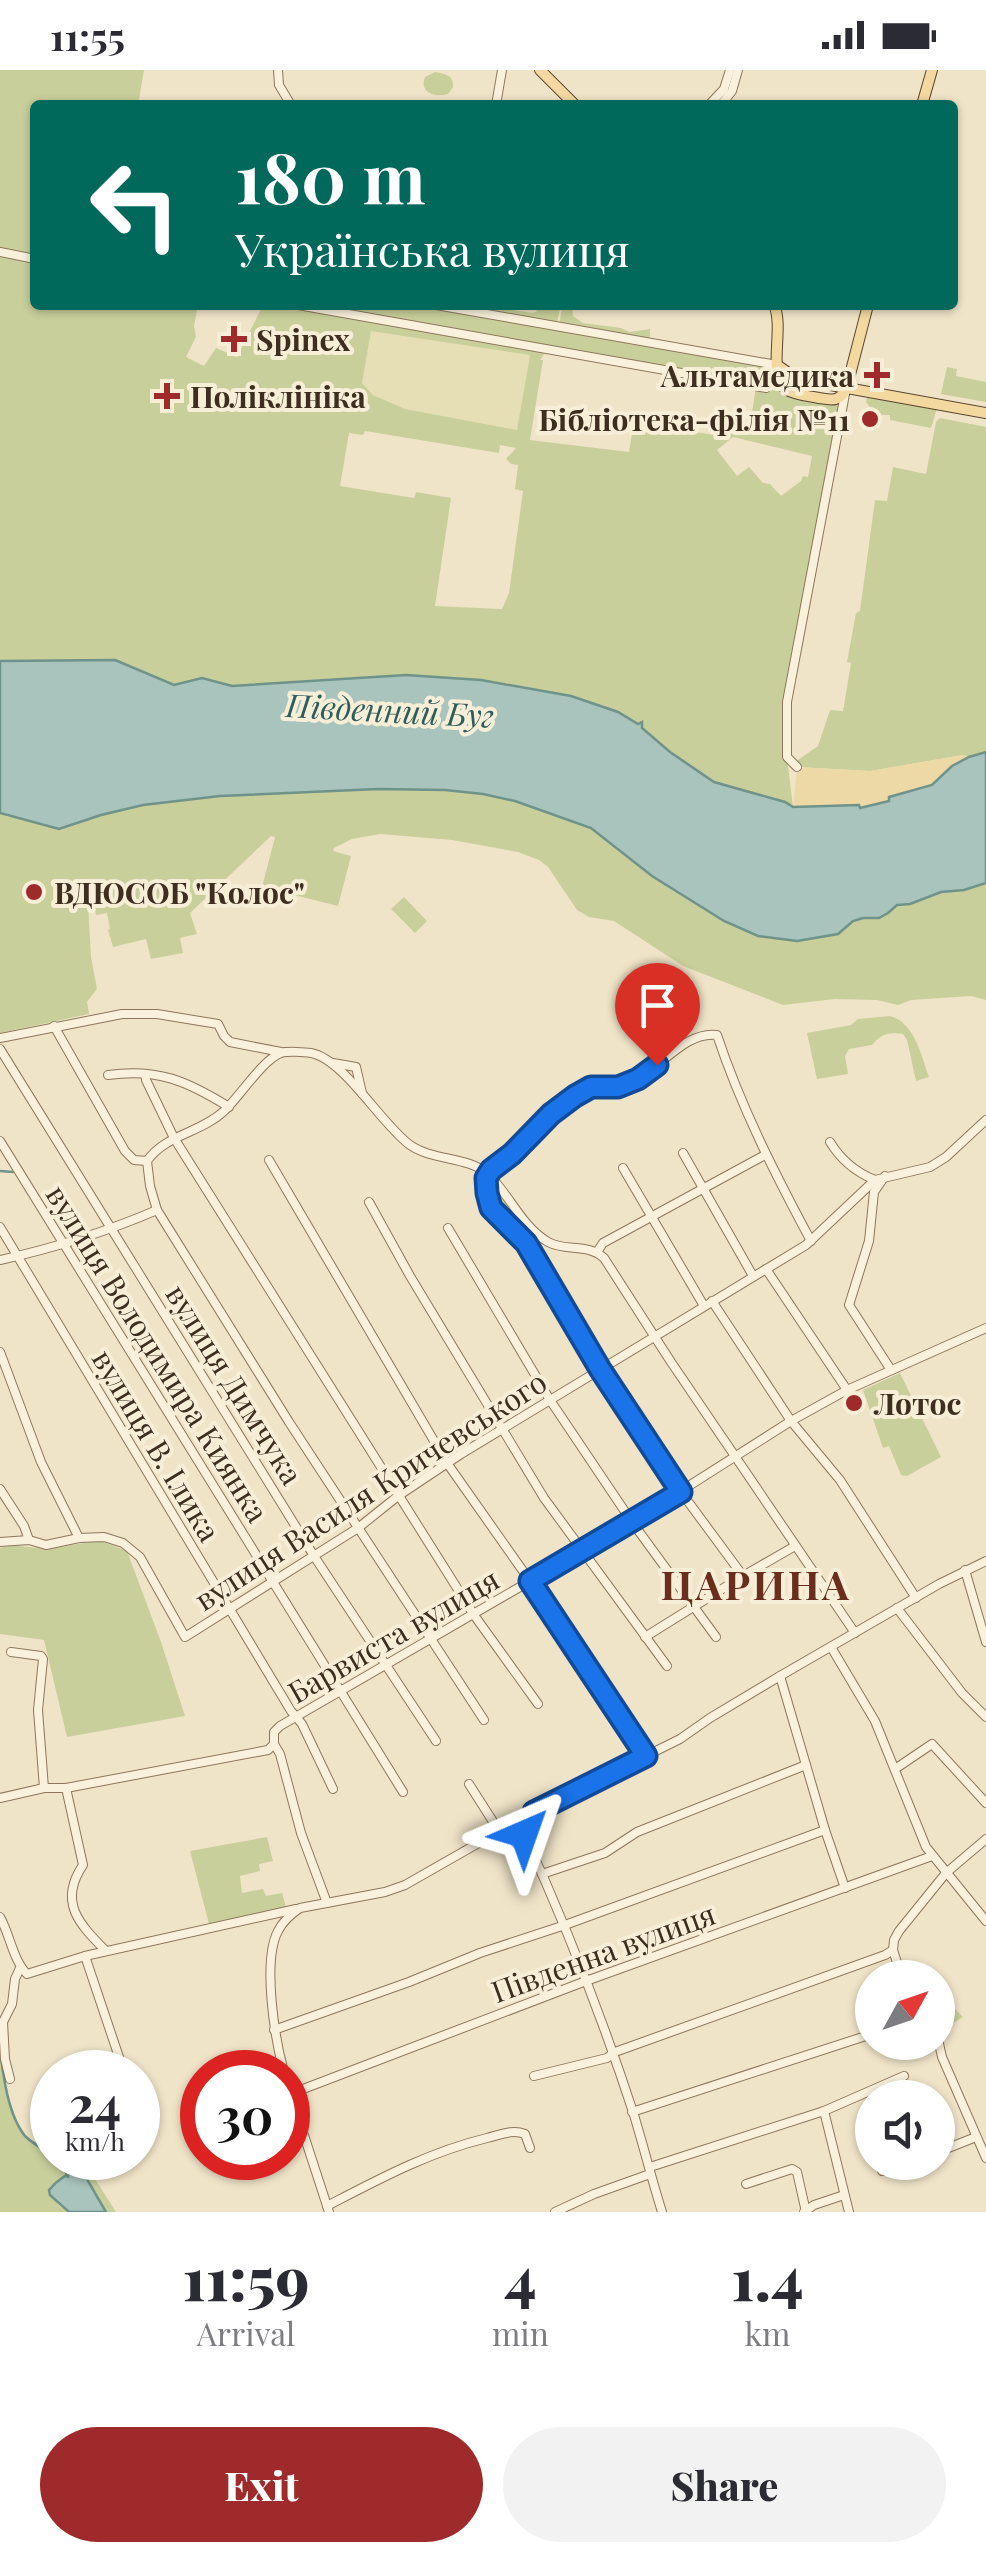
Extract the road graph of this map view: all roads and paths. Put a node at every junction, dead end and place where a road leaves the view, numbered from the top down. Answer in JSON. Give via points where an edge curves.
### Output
{"nodes":[{"id":1,"x":278,"y":70,"type":"edge"},
{"id":2,"x":502,"y":70,"type":"edge"},
{"id":3,"x":540,"y":70,"type":"edge"},
{"id":4,"x":736,"y":70,"type":"edge"},
{"id":5,"x":932,"y":70,"type":"edge"},
{"id":6,"x":288,"y":100,"type":"edge"},
{"id":7,"x":497,"y":100,"type":"edge"},
{"id":8,"x":570,"y":100,"type":"edge"},
{"id":9,"x":714,"y":100,"type":"edge"},
{"id":10,"x":725,"y":100,"type":"edge"},
{"id":11,"x":923,"y":100,"type":"edge"},
{"id":12,"x":0,"y":252,"type":"edge"},
{"id":13,"x":30,"y":257,"type":"edge"},
{"id":14,"x":327,"y":310,"type":"edge"},
{"id":15,"x":474,"y":310,"type":"edge"},
{"id":16,"x":775,"y":310,"type":"edge"},
{"id":17,"x":867,"y":310,"type":"edge"},
{"id":18,"x":720,"y":356,"type":"junction"},
{"id":19,"x":777,"y":364,"type":"junction"},
{"id":20,"x":716,"y":378,"type":"junction"},
{"id":21,"x":766,"y":388,"type":"dead end"},
{"id":22,"x":846,"y":390,"type":"junction"},
{"id":23,"x":986,"y":413,"type":"edge"},
{"id":24,"x":797,"y":768,"type":"dead end"},
{"id":25,"x":54,"y":1026,"type":"junction"},
{"id":26,"x":0,"y":1038,"type":"edge"},
{"id":27,"x":0,"y":1049,"type":"edge"},
{"id":28,"x":282,"y":1052,"type":"junction"},
{"id":29,"x":333,"y":1063,"type":"junction"},
{"id":30,"x":145,"y":1074,"type":"junction"},
{"id":31,"x":108,"y":1076,"type":"dead end"},
{"id":32,"x":363,"y":1096,"type":"junction"},
{"id":33,"x":229,"y":1107,"type":"junction"},
{"id":34,"x":986,"y":1120,"type":"edge"},
{"id":35,"x":174,"y":1138,"type":"junction"},
{"id":36,"x":0,"y":1141,"type":"edge"},
{"id":37,"x":830,"y":1142,"type":"dead end"},
{"id":38,"x":683,"y":1152,"type":"dead end"},
{"id":39,"x":766,"y":1155,"type":"junction"},
{"id":40,"x":268,"y":1160,"type":"dead end"},
{"id":41,"x":147,"y":1161,"type":"junction"},
{"id":42,"x":623,"y":1168,"type":"dead end"},
{"id":43,"x":488,"y":1174,"type":"junction"},
{"id":44,"x":880,"y":1178,"type":"junction"},
{"id":45,"x":705,"y":1188,"type":"junction"},
{"id":46,"x":369,"y":1202,"type":"dead end"},
{"id":47,"x":157,"y":1210,"type":"junction"},
{"id":48,"x":652,"y":1218,"type":"junction"},
{"id":49,"x":0,"y":1228,"type":"edge"},
{"id":50,"x":112,"y":1228,"type":"junction"},
{"id":51,"x":448,"y":1228,"type":"dead end"},
{"id":52,"x":810,"y":1241,"type":"junction"},
{"id":53,"x":526,"y":1243,"type":"junction"},
{"id":54,"x":62,"y":1244,"type":"junction"},
{"id":55,"x":557,"y":1247,"type":"junction"},
{"id":56,"x":598,"y":1252,"type":"junction"},
{"id":57,"x":16,"y":1256,"type":"junction"},
{"id":58,"x":0,"y":1260,"type":"edge"},
{"id":59,"x":766,"y":1269,"type":"junction"},
{"id":60,"x":753,"y":1276,"type":"junction"},
{"id":61,"x":708,"y":1304,"type":"junction"},
{"id":62,"x":986,"y":1328,"type":"edge"},
{"id":63,"x":654,"y":1336,"type":"junction"},
{"id":64,"x":0,"y":1352,"type":"edge"},
{"id":65,"x":600,"y":1369,"type":"junction"},
{"id":66,"x":892,"y":1370,"type":"junction"},
{"id":67,"x":847,"y":1390,"type":"junction"},
{"id":68,"x":550,"y":1400,"type":"junction"},
{"id":69,"x":791,"y":1421,"type":"junction"},
{"id":70,"x":502,"y":1429,"type":"junction"},
{"id":71,"x":736,"y":1458,"type":"junction"},
{"id":72,"x":447,"y":1463,"type":"junction"},
{"id":73,"x":0,"y":1490,"type":"edge"},
{"id":74,"x":681,"y":1492,"type":"junction"},
{"id":75,"x":398,"y":1496,"type":"junction"},
{"id":76,"x":632,"y":1522,"type":"junction"},
{"id":77,"x":358,"y":1528,"type":"junction"},
{"id":78,"x":79,"y":1538,"type":"junction"},
{"id":79,"x":28,"y":1540,"type":"junction"},
{"id":80,"x":0,"y":1542,"type":"edge"},
{"id":81,"x":795,"y":1546,"type":"junction"},
{"id":82,"x":583,"y":1551,"type":"junction"},
{"id":83,"x":314,"y":1556,"type":"junction"},
{"id":84,"x":986,"y":1561,"type":"edge"},
{"id":85,"x":964,"y":1570,"type":"junction"},
{"id":86,"x":743,"y":1576,"type":"junction"},
{"id":87,"x":530,"y":1581,"type":"junction"},
{"id":88,"x":272,"y":1583,"type":"junction"},
{"id":89,"x":916,"y":1598,"type":"junction"},
{"id":90,"x":694,"y":1606,"type":"junction"},
{"id":91,"x":898,"y":1608,"type":"junction"},
{"id":92,"x":230,"y":1609,"type":"junction"},
{"id":93,"x":474,"y":1615,"type":"junction"},
{"id":94,"x":855,"y":1633,"type":"junction"},
{"id":95,"x":644,"y":1637,"type":"junction"},
{"id":96,"x":716,"y":1637,"type":"dead end"},
{"id":97,"x":430,"y":1640,"type":"junction"},
{"id":98,"x":986,"y":1642,"type":"edge"},
{"id":99,"x":831,"y":1647,"type":"junction"},
{"id":100,"x":12,"y":1652,"type":"dead end"},
{"id":101,"x":387,"y":1664,"type":"junction"},
{"id":102,"x":668,"y":1666,"type":"dead end"},
{"id":103,"x":780,"y":1676,"type":"junction"},
{"id":104,"x":340,"y":1691,"type":"junction"},
{"id":105,"x":538,"y":1704,"type":"dead end"},
{"id":106,"x":296,"y":1717,"type":"junction"},
{"id":107,"x":986,"y":1717,"type":"edge"},
{"id":108,"x":484,"y":1720,"type":"dead end"},
{"id":109,"x":436,"y":1741,"type":"dead end"},
{"id":110,"x":274,"y":1744,"type":"junction"},
{"id":111,"x":646,"y":1756,"type":"junction"},
{"id":112,"x":806,"y":1765,"type":"junction"},
{"id":113,"x":895,"y":1769,"type":"junction"},
{"id":114,"x":469,"y":1784,"type":"dead end"},
{"id":115,"x":44,"y":1788,"type":"junction"},
{"id":116,"x":66,"y":1788,"type":"junction"},
{"id":117,"x":333,"y":1790,"type":"dead end"},
{"id":118,"x":403,"y":1792,"type":"dead end"},
{"id":119,"x":0,"y":1798,"type":"edge"},
{"id":120,"x":986,"y":1804,"type":"edge"},
{"id":121,"x":534,"y":1812,"type":"junction"},
{"id":122,"x":825,"y":1830,"type":"junction"},
{"id":123,"x":500,"y":1831,"type":"junction"},
{"id":124,"x":986,"y":1838,"type":"edge"},
{"id":125,"x":932,"y":1856,"type":"junction"},
{"id":126,"x":946,"y":1872,"type":"junction"},
{"id":127,"x":542,"y":1874,"type":"junction"},
{"id":128,"x":846,"y":1888,"type":"junction"},
{"id":129,"x":327,"y":1902,"type":"junction"},
{"id":130,"x":300,"y":1908,"type":"junction"},
{"id":131,"x":0,"y":1917,"type":"edge"},
{"id":132,"x":986,"y":1920,"type":"edge"},
{"id":133,"x":565,"y":1925,"type":"junction"},
{"id":134,"x":893,"y":1950,"type":"junction"},
{"id":135,"x":106,"y":1951,"type":"junction"},
{"id":136,"x":85,"y":1956,"type":"junction"},
{"id":137,"x":896,"y":1960,"type":"edge"},
{"id":138,"x":20,"y":1968,"type":"junction"},
{"id":139,"x":586,"y":1980,"type":"junction"},
{"id":140,"x":274,"y":2030,"type":"junction"},
{"id":141,"x":855,"y":2040,"type":"edge"},
{"id":142,"x":117,"y":2050,"type":"edge"},
{"id":143,"x":279,"y":2050,"type":"edge"},
{"id":144,"x":612,"y":2054,"type":"junction"},
{"id":145,"x":943,"y":2060,"type":"edge"},
{"id":146,"x":534,"y":2076,"type":"dead end"},
{"id":147,"x":904,"y":2076,"type":"dead end"},
{"id":148,"x":10,"y":2079,"type":"dead end"},
{"id":149,"x":310,"y":2082,"type":"edge"},
{"id":150,"x":824,"y":2111,"type":"junction"},
{"id":151,"x":632,"y":2112,"type":"junction"},
{"id":152,"x":986,"y":2124,"type":"edge"},
{"id":153,"x":975,"y":2135,"type":"junction"},
{"id":154,"x":955,"y":2144,"type":"edge"},
{"id":155,"x":530,"y":2148,"type":"dead end"},
{"id":156,"x":310,"y":2154,"type":"edge"},
{"id":157,"x":986,"y":2158,"type":"edge"},
{"id":158,"x":650,"y":2170,"type":"junction"},
{"id":159,"x":746,"y":2184,"type":"dead end"},
{"id":160,"x":844,"y":2195,"type":"junction"},
{"id":161,"x":328,"y":2209,"type":"edge"},
{"id":162,"x":559,"y":2211,"type":"edge"},
{"id":163,"x":662,"y":2212,"type":"edge"},
{"id":164,"x":805,"y":2212,"type":"edge"},
{"id":165,"x":849,"y":2212,"type":"edge"}],
"edges":[{"from":1,"to":6,"type":"street"},
{"from":2,"to":7,"type":"street"},
{"from":3,"to":8,"type":"main road"},
{"from":4,"to":9,"type":"street"},
{"from":4,"to":10,"type":"street"},
{"from":5,"to":11,"type":"main road"},
{"from":12,"to":13,"type":"street"},
{"from":14,"to":20,"type":"street"},
{"from":15,"to":18,"type":"street"},
{"from":16,"to":19,"type":"main road"},
{"from":17,"to":22,"type":"main road"},
{"from":18,"to":19,"type":"street"},
{"from":18,"to":20,"type":"street"},
{"from":19,"to":22,"type":"main road","via":[[798,380]]},
{"from":20,"to":21,"type":"street"},
{"from":22,"to":23,"type":"main road"},
{"from":22,"to":24,"type":"street","via":[[788,702],[787,757]]},
{"from":25,"to":26,"type":"street"},
{"from":25,"to":28,"type":"street","via":[[140,1013],[218,1024],[230,1042]]},
{"from":25,"to":41,"type":"street","via":[[124,1151]]},
{"from":27,"to":50,"type":"street","name":"вулиця Димчука"},
{"from":28,"to":29,"type":"street","via":[[310,1052]]},
{"from":28,"to":33,"type":"street"},
{"from":29,"to":32,"type":"street"},
{"from":29,"to":32,"type":"street","via":[[356,1067]]},
{"from":30,"to":31,"type":"street"},
{"from":30,"to":33,"type":"street","via":[[180,1080]]},
{"from":30,"to":35,"type":"street"},
{"from":32,"to":43,"type":"street","via":[[418,1150]]},
{"from":33,"to":35,"type":"street"},
{"from":34,"to":44,"type":"street","via":[[930,1167]]},
{"from":35,"to":41,"type":"street"},
{"from":35,"to":75,"type":"street"},
{"from":36,"to":54,"type":"street","name":"вулиця Володимира Киянка"},
{"from":37,"to":44,"type":"street","via":[[852,1168]]},
{"from":38,"to":45,"type":"street"},
{"from":39,"to":43,"type":"street","via":[[716,1035],[708,1034],[638,1079],[582,1092]]},
{"from":39,"to":45,"type":"street"},
{"from":39,"to":52,"type":"street"},
{"from":40,"to":72,"type":"street"},
{"from":41,"to":47,"type":"street"},
{"from":42,"to":48,"type":"street"},
{"from":43,"to":53,"type":"street","via":[[491,1208]]},
{"from":43,"to":55,"type":"street","via":[[537,1235]]},
{"from":44,"to":52,"type":"street","name":"вулиця Василя Кричевського"},
{"from":44,"to":66,"type":"street","via":[[850,1305]]},
{"from":45,"to":48,"type":"street"},
{"from":45,"to":60,"type":"street"},
{"from":46,"to":70,"type":"street"},
{"from":47,"to":50,"type":"street"},
{"from":47,"to":77,"type":"street"},
{"from":48,"to":56,"type":"street"},
{"from":48,"to":61,"type":"street"},
{"from":49,"to":57,"type":"street","name":"вулиця В. Ілика"},
{"from":50,"to":54,"type":"street"},
{"from":50,"to":83,"type":"street","name":"вулиця Димчука"},
{"from":51,"to":68,"type":"street"},
{"from":52,"to":59,"type":"street","name":"вулиця Василя Кричевського"},
{"from":53,"to":55,"type":"street"},
{"from":53,"to":65,"type":"street"},
{"from":54,"to":57,"type":"street"},
{"from":54,"to":88,"type":"street","name":"вулиця Володимира Киянка"},
{"from":55,"to":56,"type":"street"},
{"from":56,"to":63,"type":"street"},
{"from":57,"to":58,"type":"street"},
{"from":57,"to":92,"type":"street","name":"вулиця В. Ілика"},
{"from":59,"to":60,"type":"street","name":"вулиця Василя Кричевського"},
{"from":59,"to":67,"type":"street"},
{"from":60,"to":61,"type":"street","name":"вулиця Василя Кричевського"},
{"from":61,"to":63,"type":"street","name":"вулиця Василя Кричевського"},
{"from":61,"to":69,"type":"street"},
{"from":62,"to":66,"type":"street","name":"Барвиста вулиця"},
{"from":63,"to":65,"type":"street","name":"вулиця Василя Кричевського"},
{"from":63,"to":71,"type":"street"},
{"from":64,"to":78,"type":"street","via":[[41,1462]]},
{"from":65,"to":68,"type":"street","name":"вулиця Василя Кричевського"},
{"from":65,"to":74,"type":"street"},
{"from":66,"to":67,"type":"street","name":"Барвиста вулиця"},
{"from":67,"to":69,"type":"street","name":"Барвиста вулиця"},
{"from":68,"to":70,"type":"street","name":"вулиця Василя Кричевського"},
{"from":68,"to":76,"type":"street"},
{"from":69,"to":71,"type":"street","name":"Барвиста вулиця"},
{"from":69,"to":89,"type":"street","via":[[840,1480]]},
{"from":70,"to":72,"type":"street","name":"вулиця Василя Кричевського"},
{"from":70,"to":82,"type":"street"},
{"from":71,"to":74,"type":"street","name":"Барвиста вулиця"},
{"from":71,"to":81,"type":"street"},
{"from":72,"to":75,"type":"street","name":"вулиця Василя Кричевського"},
{"from":72,"to":87,"type":"street"},
{"from":73,"to":79,"type":"street"},
{"from":74,"to":76,"type":"street","name":"Барвиста вулиця"},
{"from":74,"to":86,"type":"street"},
{"from":75,"to":77,"type":"street","name":"вулиця Василя Кричевського"},
{"from":75,"to":93,"type":"street"},
{"from":76,"to":82,"type":"street","name":"Барвиста вулиця"},
{"from":76,"to":90,"type":"street"},
{"from":77,"to":83,"type":"street","name":"вулиця Василя Кричевського"},
{"from":77,"to":97,"type":"street"},
{"from":78,"to":79,"type":"street","via":[[46,1546]]},
{"from":78,"to":92,"type":"street","name":"вулиця Василя Кричевського","via":[[104,1536],[135,1551],[185,1637]]},
{"from":79,"to":80,"type":"street"},
{"from":81,"to":86,"type":"street"},
{"from":81,"to":94,"type":"street"},
{"from":82,"to":87,"type":"street","name":"Барвиста вулиця"},
{"from":82,"to":95,"type":"street"},
{"from":83,"to":88,"type":"street","name":"вулиця Василя Кричевського"},
{"from":83,"to":101,"type":"street","name":"вулиця Димчука"},
{"from":84,"to":85,"type":"street"},
{"from":85,"to":89,"type":"street"},
{"from":85,"to":98,"type":"street"},
{"from":86,"to":90,"type":"street"},
{"from":87,"to":93,"type":"street","name":"Барвиста вулиця"},
{"from":87,"to":111,"type":"street"},
{"from":88,"to":92,"type":"street","name":"вулиця Василя Кричевського"},
{"from":88,"to":104,"type":"street","name":"вулиця Володимира Киянка"},
{"from":89,"to":91,"type":"street"},
{"from":90,"to":95,"type":"street"},
{"from":90,"to":96,"type":"street"},
{"from":91,"to":94,"type":"street"},
{"from":91,"to":107,"type":"street"},
{"from":92,"to":106,"type":"street","name":"вулиця В. Ілика"},
{"from":93,"to":97,"type":"street","name":"Барвиста вулиця"},
{"from":93,"to":105,"type":"street"},
{"from":94,"to":99,"type":"street"},
{"from":95,"to":102,"type":"street"},
{"from":97,"to":101,"type":"street","name":"Барвиста вулиця"},
{"from":97,"to":108,"type":"street"},
{"from":99,"to":103,"type":"street"},
{"from":99,"to":113,"type":"street","via":[[876,1721]]},
{"from":100,"to":115,"type":"street","via":[[43,1659],[38,1710]]},
{"from":101,"to":104,"type":"street","name":"Барвиста вулиця"},
{"from":101,"to":109,"type":"street","name":"вулиця Димчука"},
{"from":103,"to":111,"type":"street"},
{"from":103,"to":112,"type":"street"},
{"from":104,"to":106,"type":"street","name":"Барвиста вулиця"},
{"from":104,"to":118,"type":"street","name":"вулиця Володимира Киянка"},
{"from":106,"to":110,"type":"street","name":"Барвиста вулиця","via":[[276,1729]]},
{"from":106,"to":117,"type":"street","name":"вулиця В. Ілика"},
{"from":110,"to":116,"type":"street","name":"Барвиста вулиця"},
{"from":110,"to":129,"type":"street"},
{"from":111,"to":121,"type":"street"},
{"from":112,"to":122,"type":"street"},
{"from":112,"to":127,"type":"street"},
{"from":113,"to":120,"type":"street","via":[[932,1744]]},
{"from":113,"to":125,"type":"street"},
{"from":114,"to":123,"type":"street"},
{"from":115,"to":116,"type":"street","name":"Барвиста вулиця"},
{"from":115,"to":119,"type":"street","name":"Барвиста вулиця"},
{"from":116,"to":135,"type":"street","via":[[83,1865],[71,1899]]},
{"from":121,"to":123,"type":"street"},
{"from":121,"to":127,"type":"street","via":[[524,1831]]},
{"from":122,"to":128,"type":"street"},
{"from":122,"to":133,"type":"street"},
{"from":123,"to":129,"type":"street","via":[[399,1887]]},
{"from":124,"to":126,"type":"street"},
{"from":125,"to":126,"type":"street"},
{"from":125,"to":128,"type":"street","name":"Південна вулиця"},
{"from":126,"to":132,"type":"street"},
{"from":126,"to":134,"type":"street"},
{"from":127,"to":133,"type":"street"},
{"from":128,"to":139,"type":"street","name":"Південна вулиця"},
{"from":129,"to":130,"type":"street"},
{"from":130,"to":135,"type":"street"},
{"from":130,"to":140,"type":"street","via":[[273,1946]]},
{"from":131,"to":138,"type":"street"},
{"from":133,"to":139,"type":"street"},
{"from":133,"to":140,"type":"street"},
{"from":134,"to":137,"type":"street"},
{"from":134,"to":144,"type":"street"},
{"from":135,"to":136,"type":"street"},
{"from":136,"to":138,"type":"street","via":[[27,1974]]},
{"from":136,"to":142,"type":"street"},
{"from":138,"to":148,"type":"street","via":[[3,2022]]},
{"from":139,"to":144,"type":"street"},
{"from":139,"to":149,"type":"street","name":"Південна вулиця"},
{"from":140,"to":143,"type":"street"},
{"from":141,"to":151,"type":"street"},
{"from":144,"to":146,"type":"street"},
{"from":144,"to":151,"type":"street"},
{"from":145,"to":153,"type":"street"},
{"from":147,"to":150,"type":"street"},
{"from":150,"to":158,"type":"street"},
{"from":150,"to":160,"type":"street"},
{"from":151,"to":158,"type":"street"},
{"from":152,"to":153,"type":"street"},
{"from":153,"to":154,"type":"street"},
{"from":153,"to":157,"type":"street"},
{"from":155,"to":161,"type":"street","via":[[525,2134],[516,2131],[471,2142],[410,2164]]},
{"from":156,"to":161,"type":"street"},
{"from":158,"to":162,"type":"street"},
{"from":158,"to":163,"type":"street"},
{"from":159,"to":164,"type":"street","via":[[797,2172]]},
{"from":160,"to":164,"type":"street"},
{"from":160,"to":165,"type":"street"}]}
